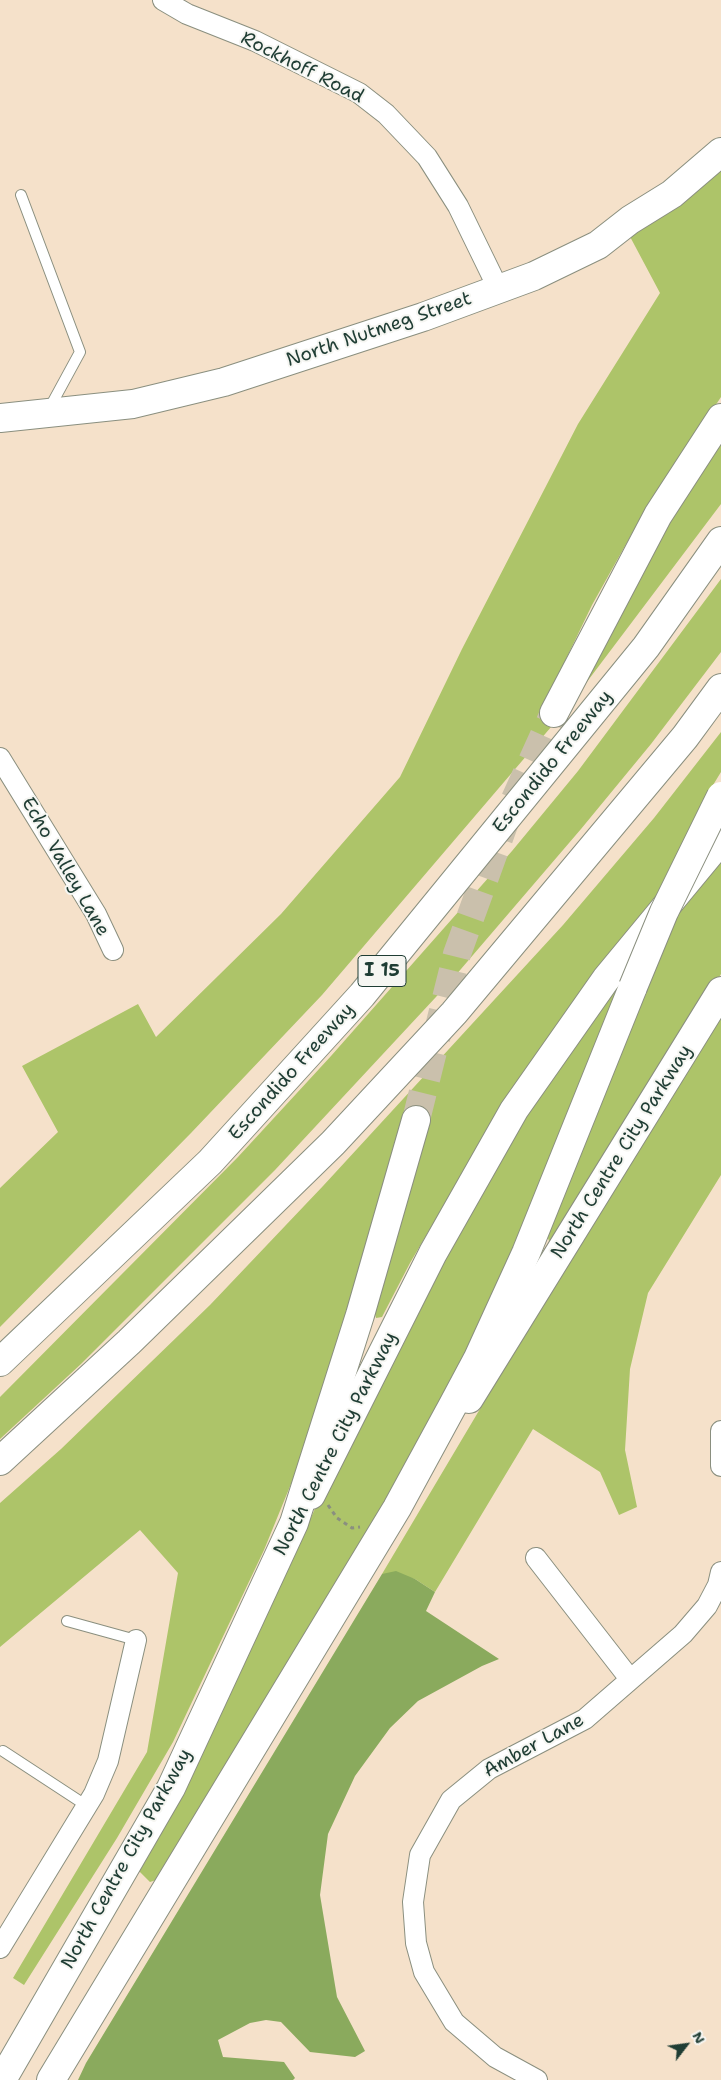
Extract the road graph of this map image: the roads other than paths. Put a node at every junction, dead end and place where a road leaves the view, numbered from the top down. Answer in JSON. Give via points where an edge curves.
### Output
{"nodes":[{"id":1,"x":163,"y":0,"type":"edge"},
{"id":2,"x":721,"y":152,"type":"edge"},
{"id":3,"x":21,"y":196,"type":"dead end"},
{"id":4,"x":498,"y":288,"type":"junction"},
{"id":5,"x":47,"y":412,"type":"junction"},
{"id":6,"x":0,"y":418,"type":"edge"},
{"id":7,"x":721,"y":418,"type":"edge"},
{"id":8,"x":721,"y":542,"type":"edge"},
{"id":9,"x":721,"y":688,"type":"edge"},
{"id":10,"x":554,"y":712,"type":"tunnel mouth"},
{"id":11,"x":0,"y":758,"type":"edge"},
{"id":12,"x":721,"y":796,"type":"edge"},
{"id":13,"x":721,"y":840,"type":"edge"},
{"id":14,"x":113,"y":950,"type":"dead end"},
{"id":15,"x":721,"y":991,"type":"edge"},
{"id":16,"x":416,"y":1120,"type":"tunnel mouth"},
{"id":17,"x":0,"y":1362,"type":"edge"},
{"id":18,"x":721,"y":1431,"type":"edge"},
{"id":19,"x":0,"y":1460,"type":"edge"},
{"id":20,"x":721,"y":1466,"type":"edge"},
{"id":21,"x":397,"y":1508,"type":"junction"},
{"id":22,"x":294,"y":1523,"type":"junction"},
{"id":23,"x":536,"y":1558,"type":"dead end"},
{"id":24,"x":721,"y":1572,"type":"edge"},
{"id":25,"x":67,"y":1621,"type":"dead end"},
{"id":26,"x":136,"y":1640,"type":"joint"},
{"id":27,"x":630,"y":1679,"type":"junction"},
{"id":28,"x":3,"y":1751,"type":"dead end"},
{"id":29,"x":87,"y":1806,"type":"junction"},
{"id":30,"x":0,"y":1948,"type":"edge"},
{"id":31,"x":4,"y":2078,"type":"edge"},
{"id":32,"x":51,"y":2080,"type":"edge"},
{"id":33,"x":537,"y":2080,"type":"edge"}],
"edges":[{"from":1,"to":4,"type":"street","name":"Rockhoff Road","via":[[187,14],[255,41],[358,93],[386,114],[427,157],[458,206]]},
{"from":2,"to":4,"type":"main road","name":"North Nutmeg Street","via":[[672,194],[598,245],[534,276]]},
{"from":3,"to":5,"type":"lane","via":[[80,352]]},
{"from":4,"to":5,"type":"main road","name":"North Nutmeg Street","via":[[423,317],[224,382],[133,404]]},
{"from":5,"to":6,"type":"main road","name":"North Nutmeg Street"},
{"from":7,"to":10,"type":"main road","via":[[658,515]]},
{"from":8,"to":17,"type":"main road","name":"Escondido Freeway","number":"I 15","via":[[646,646],[362,995],[210,1162]]},
{"from":9,"to":19,"type":"main road","via":[[685,737],[454,1013],[333,1143],[129,1342]]},
{"from":11,"to":14,"type":"street","name":"Echo Valley Lane","via":[[96,914]]},
{"from":12,"to":21,"type":"main road","bridge":true,"via":[[664,912],[513,1283],[478,1358]]},
{"from":13,"to":22,"type":"main road","name":"North Centre City Parkway","via":[[606,979],[514,1110],[433,1253],[309,1500]]},
{"from":15,"to":21,"type":"main road","name":"North Centre City Parkway","via":[[449,1432]]},
{"from":16,"to":22,"type":"main road","via":[[360,1315]]},
{"from":18,"to":20,"type":"street"},
{"from":21,"to":32,"type":"main road","name":"North Centre City Parkway"},
{"from":22,"to":31,"type":"main road","name":"North Centre City Parkway","via":[[171,1788]]},
{"from":23,"to":27,"type":"street"},
{"from":24,"to":27,"type":"street","name":"Amber Lane","via":[[718,1584],[701,1613],[683,1634]]},
{"from":25,"to":26,"type":"lane"},
{"from":26,"to":29,"type":"street","via":[[108,1761]]},
{"from":27,"to":33,"type":"street","name":"Amber Lane","via":[[585,1719],[489,1769],[452,1800],[420,1855],[413,1902],[416,1943],[424,1972],[454,2022],[495,2057]]},
{"from":28,"to":29,"type":"lane"},
{"from":29,"to":30,"type":"street"}]}
